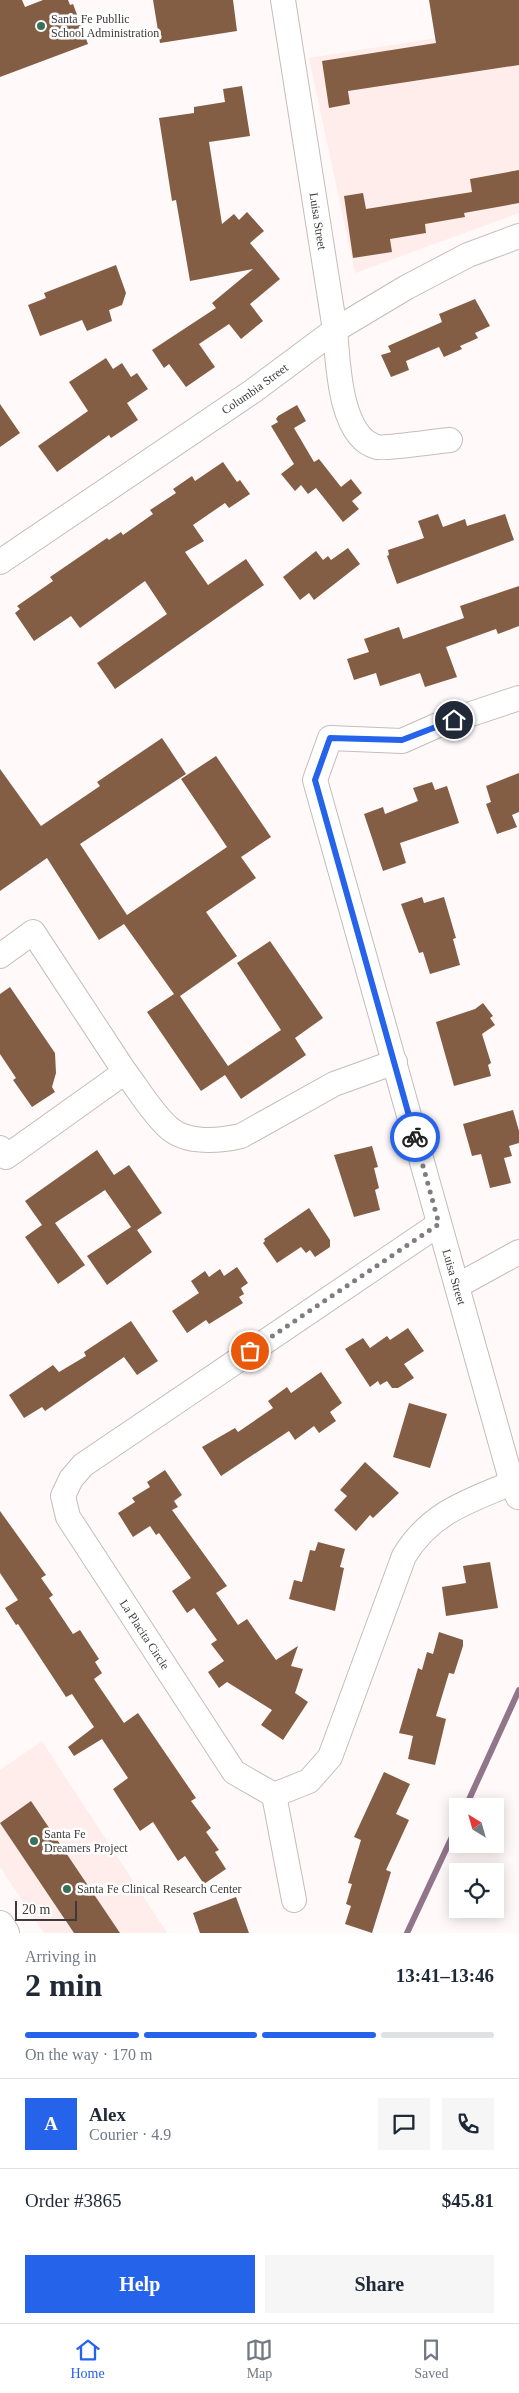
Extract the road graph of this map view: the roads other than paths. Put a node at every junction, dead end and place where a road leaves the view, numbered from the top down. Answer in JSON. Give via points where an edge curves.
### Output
{"nodes":[{"id":1,"x":283,"y":0,"type":"edge"},
{"id":2,"x":519,"y":236,"type":"edge"},
{"id":3,"x":335,"y":330,"type":"junction"},
{"id":4,"x":450,"y":440,"type":"dead end"},
{"id":5,"x":0,"y":562,"type":"edge"},
{"id":6,"x":519,"y":698,"type":"edge"},
{"id":7,"x":0,"y":956,"type":"edge"},
{"id":8,"x":395,"y":1062,"type":"junction"},
{"id":9,"x":125,"y":1072,"type":"junction"},
{"id":10,"x":0,"y":1148,"type":"edge"},
{"id":11,"x":439,"y":1224,"type":"junction"},
{"id":12,"x":519,"y":1252,"type":"edge"},
{"id":13,"x":457,"y":1286,"type":"junction"},
{"id":14,"x":516,"y":1490,"type":"edge"},
{"id":15,"x":274,"y":1795,"type":"junction"},
{"id":16,"x":294,"y":1900,"type":"dead end"},
{"id":17,"x":0,"y":1925,"type":"edge"},
{"id":18,"x":6,"y":1933,"type":"edge"}],
"edges":[{"from":1,"to":3,"type":"street","name":"Luisa Street"},
{"from":2,"to":3,"type":"street","name":"Columbia Street","via":[[468,254]]},
{"from":3,"to":4,"type":"street","name":"Luisa Street","via":[[346,408],[350,422],[363,438],[377,447]]},
{"from":3,"to":5,"type":"street","name":"Columbia Street","via":[[253,391]]},
{"from":6,"to":8,"type":"street","name":"Luisa Street","via":[[402,740],[330,738],[315,780]]},
{"from":7,"to":9,"type":"street","via":[[33,932]]},
{"from":8,"to":9,"type":"street","via":[[334,1084],[241,1136],[225,1140],[189,1138],[169,1129]]},
{"from":8,"to":11,"type":"street","name":"Luisa Street"},
{"from":9,"to":10,"type":"street","via":[[6,1157]]},
{"from":11,"to":13,"type":"street","name":"Luisa Street"},
{"from":11,"to":15,"type":"street","name":"La Placita Circle","via":[[83,1465],[63,1496],[68,1517],[234,1772]]},
{"from":12,"to":13,"type":"street"},
{"from":13,"to":14,"type":"street","name":"Luisa Street"},
{"from":14,"to":15,"type":"street","via":[[444,1512],[414,1540],[404,1556],[330,1757],[309,1781]]},
{"from":15,"to":16,"type":"street"},
{"from":17,"to":18,"type":"highway"}]}
